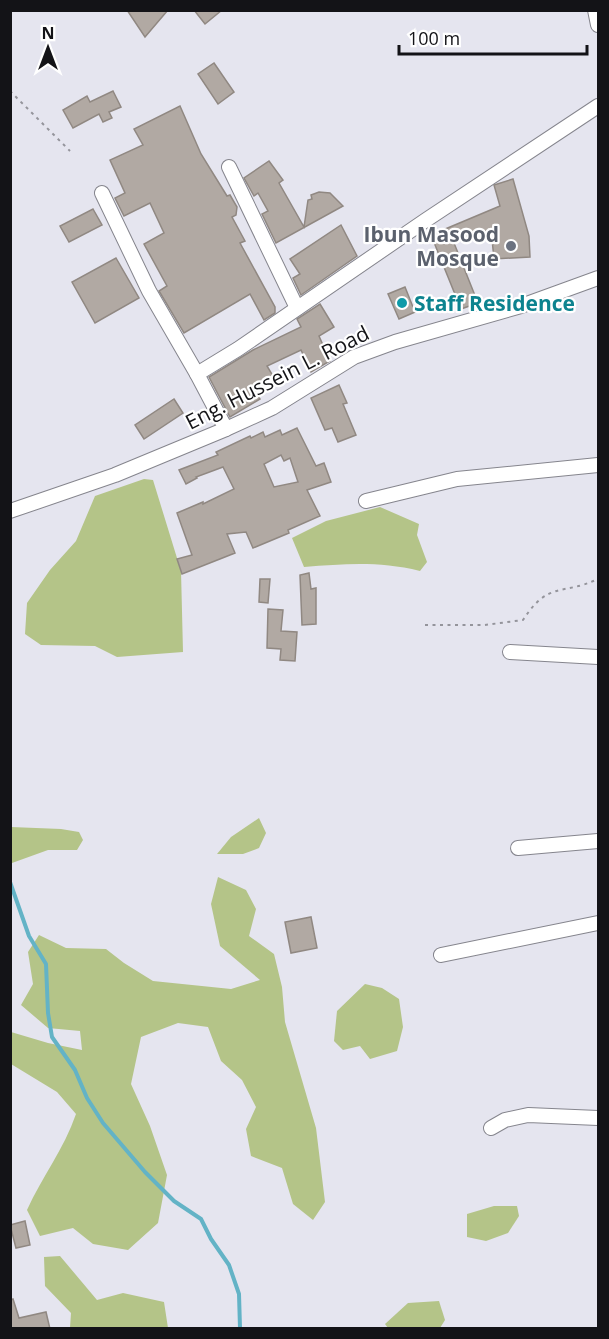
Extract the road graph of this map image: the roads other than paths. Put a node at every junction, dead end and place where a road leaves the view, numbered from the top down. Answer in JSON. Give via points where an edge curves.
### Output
{"nodes":[{"id":1,"x":595,"y":10,"type":"edge"},
{"id":2,"x":598,"y":25,"type":"edge"},
{"id":3,"x":598,"y":106,"type":"edge"},
{"id":4,"x":229,"y":167,"type":"dead end"},
{"id":5,"x":102,"y":193,"type":"dead end"},
{"id":6,"x":598,"y":278,"type":"edge"},
{"id":7,"x":297,"y":308,"type":"junction"},
{"id":8,"x":197,"y":374,"type":"junction"},
{"id":9,"x":226,"y":429,"type":"junction"},
{"id":10,"x":598,"y":465,"type":"edge"},
{"id":11,"x":366,"y":501,"type":"dead end"},
{"id":12,"x":10,"y":511,"type":"edge"},
{"id":13,"x":510,"y":652,"type":"dead end"},
{"id":14,"x":598,"y":657,"type":"edge"},
{"id":15,"x":598,"y":841,"type":"edge"},
{"id":16,"x":518,"y":848,"type":"dead end"},
{"id":17,"x":598,"y":923,"type":"edge"},
{"id":18,"x":441,"y":955,"type":"dead end"},
{"id":19,"x":598,"y":1118,"type":"edge"},
{"id":20,"x":491,"y":1128,"type":"dead end"}],
"edges":[{"from":1,"to":2,"type":"street"},
{"from":3,"to":7,"type":"street"},
{"from":4,"to":7,"type":"street"},
{"from":5,"to":8,"type":"street","via":[[149,291]]},
{"from":6,"to":9,"type":"street","name":"Eng. Hussein L. Road","via":[[354,357],[272,408]]},
{"from":7,"to":8,"type":"street"},
{"from":8,"to":9,"type":"street"},
{"from":9,"to":12,"type":"street","name":"Eng. Hussein L. Road","via":[[115,475]]},
{"from":10,"to":11,"type":"street","via":[[457,479]]},
{"from":13,"to":14,"type":"street"},
{"from":15,"to":16,"type":"street"},
{"from":17,"to":18,"type":"street"},
{"from":19,"to":20,"type":"street","via":[[528,1115]]}]}
